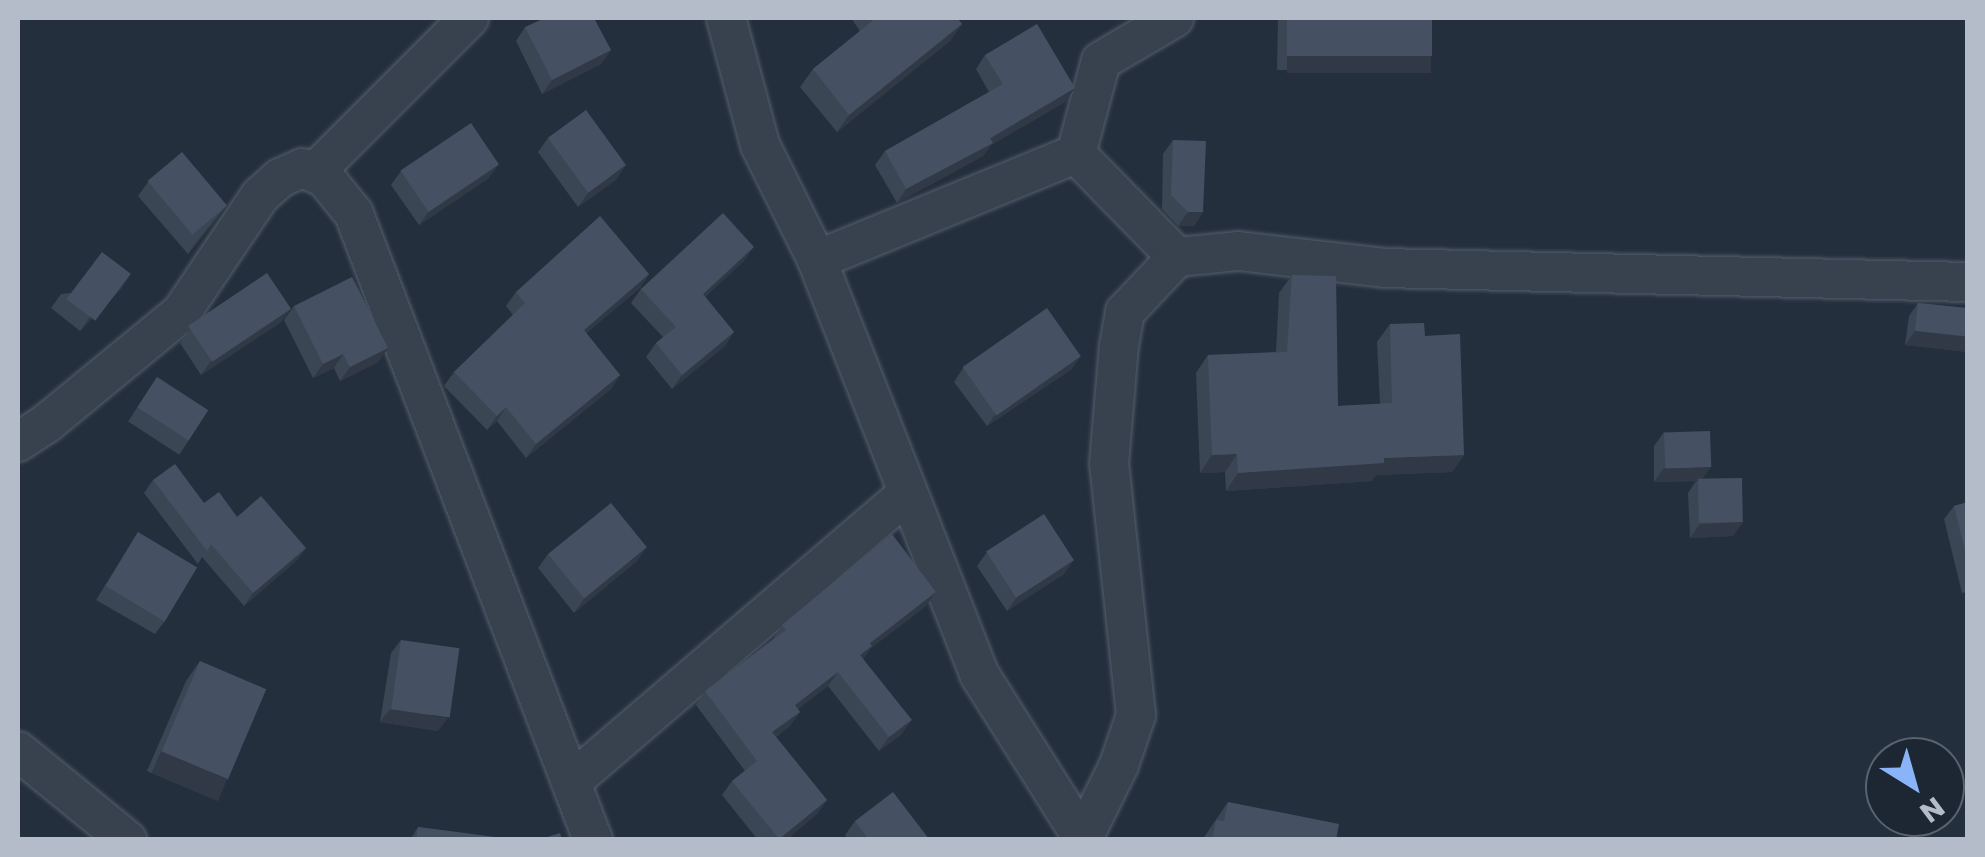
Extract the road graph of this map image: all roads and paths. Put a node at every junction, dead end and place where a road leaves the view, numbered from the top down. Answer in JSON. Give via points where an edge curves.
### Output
{"nodes":[{"id":1,"x":469,"y":18,"type":"edge"},
{"id":2,"x":726,"y":18,"type":"edge"},
{"id":3,"x":1174,"y":18,"type":"edge"},
{"id":4,"x":1076,"y":154,"type":"junction"},
{"id":5,"x":315,"y":172,"type":"junction"},
{"id":6,"x":1178,"y":257,"type":"junction"},
{"id":7,"x":817,"y":260,"type":"junction"},
{"id":8,"x":1968,"y":282,"type":"edge"},
{"id":9,"x":18,"y":442,"type":"edge"},
{"id":10,"x":906,"y":495,"type":"junction"},
{"id":11,"x":18,"y":751,"type":"edge"},
{"id":12,"x":571,"y":782,"type":"junction"},
{"id":13,"x":1082,"y":838,"type":"edge"},
{"id":14,"x":127,"y":840,"type":"edge"},
{"id":15,"x":593,"y":840,"type":"edge"}],
"edges":[{"from":1,"to":5,"type":"street"},
{"from":2,"to":7,"type":"street","via":[[760,145]]},
{"from":3,"to":4,"type":"street","via":[[1101,62]]},
{"from":4,"to":6,"type":"street"},
{"from":4,"to":7,"type":"street"},
{"from":5,"to":9,"type":"street","via":[[302,168],[260,196],[180,313]]},
{"from":5,"to":12,"type":"street","via":[[354,214]]},
{"from":6,"to":8,"type":"street","via":[[1238,251],[1384,268]]},
{"from":6,"to":13,"type":"street","via":[[1125,312],[1119,346],[1109,464],[1136,715]]},
{"from":7,"to":10,"type":"street"},
{"from":10,"to":12,"type":"street"},
{"from":10,"to":13,"type":"street","via":[[980,674]]},
{"from":11,"to":14,"type":"street"},
{"from":12,"to":15,"type":"street"}]}
